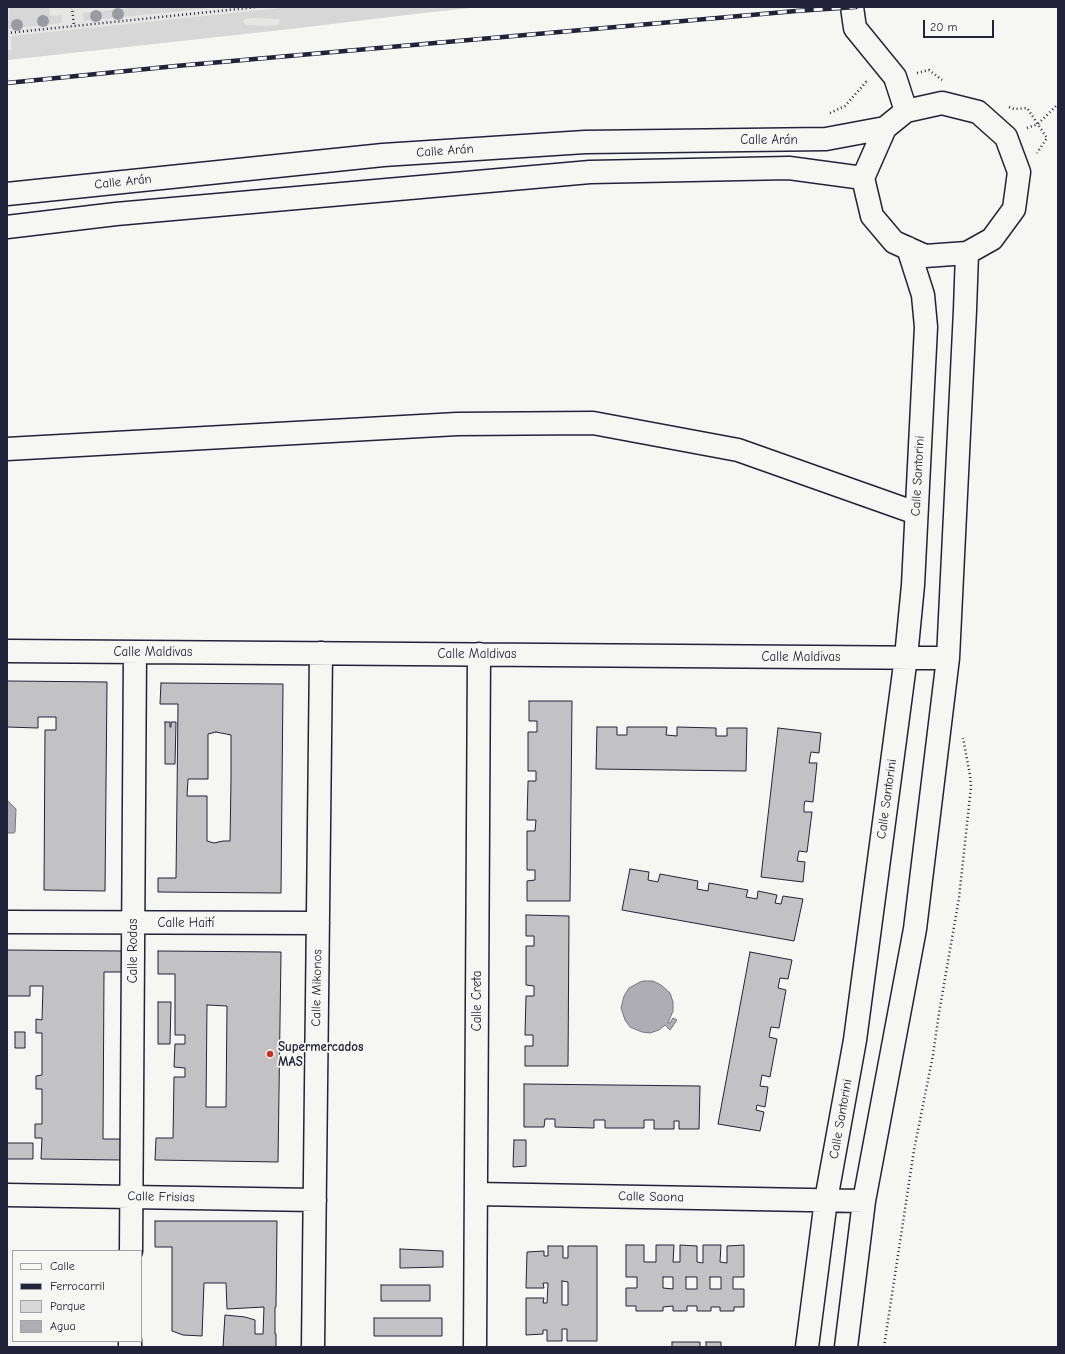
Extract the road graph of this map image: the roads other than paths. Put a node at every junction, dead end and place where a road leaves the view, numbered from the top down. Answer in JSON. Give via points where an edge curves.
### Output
{"nodes":[{"id":1,"x":852,"y":7,"type":"edge"},
{"id":2,"x":906,"y":111,"type":"junction"},
{"id":3,"x":885,"y":128,"type":"junction"},
{"id":4,"x":863,"y":178,"type":"junction"},
{"id":5,"x":7,"y":194,"type":"edge"},
{"id":6,"x":7,"y":227,"type":"edge"},
{"id":7,"x":908,"y":248,"type":"junction"},
{"id":8,"x":967,"y":253,"type":"junction"},
{"id":9,"x":7,"y":449,"type":"edge"},
{"id":10,"x":916,"y":513,"type":"junction"},
{"id":11,"x":7,"y":651,"type":"edge"},
{"id":12,"x":135,"y":652,"type":"junction"},
{"id":13,"x":320,"y":653,"type":"junction"},
{"id":14,"x":479,"y":654,"type":"junction"},
{"id":15,"x":906,"y":657,"type":"junction"},
{"id":16,"x":948,"y":658,"type":"junction"},
{"id":17,"x":7,"y":922,"type":"edge"},
{"id":18,"x":133,"y":922,"type":"junction"},
{"id":19,"x":318,"y":923,"type":"junction"},
{"id":20,"x":476,"y":1194,"type":"junction"},
{"id":21,"x":7,"y":1195,"type":"edge"},
{"id":22,"x":131,"y":1197,"type":"junction"},
{"id":23,"x":315,"y":1200,"type":"junction"},
{"id":24,"x":826,"y":1200,"type":"junction"},
{"id":25,"x":864,"y":1201,"type":"junction"},
{"id":26,"x":131,"y":1250,"type":"edge"},
{"id":27,"x":313,"y":1347,"type":"edge"},
{"id":28,"x":475,"y":1347,"type":"edge"},
{"id":29,"x":807,"y":1347,"type":"edge"},
{"id":30,"x":846,"y":1347,"type":"edge"}],
"edges":[{"from":1,"to":2,"type":"street","via":[[855,28],[895,77]]},
{"from":2,"to":3,"type":"street"},
{"from":2,"to":8,"type":"street","via":[[942,103],[978,112],[1006,137],[1019,172],[1014,209],[992,239]]},
{"from":3,"to":4,"type":"street"},
{"from":3,"to":5,"type":"street","name":"Calle Arán","via":[[826,139],[585,142],[383,155]]},
{"from":4,"to":6,"type":"street","via":[[789,168],[590,172],[116,214]]},
{"from":4,"to":7,"type":"street","via":[[872,216],[894,242]]},
{"from":7,"to":8,"type":"street","via":[[925,256]]},
{"from":7,"to":10,"type":"street","name":"Calle Santorini","via":[[923,295],[926,328]]},
{"from":8,"to":16,"type":"street"},
{"from":9,"to":10,"type":"street","via":[[457,424],[593,423],[738,450]]},
{"from":10,"to":15,"type":"street","name":"Calle Santorini"},
{"from":11,"to":12,"type":"street","name":"Calle Maldivas"},
{"from":12,"to":13,"type":"street","name":"Calle Maldivas"},
{"from":12,"to":18,"type":"street","name":"Calle Rodas"},
{"from":13,"to":14,"type":"street","name":"Calle Maldivas"},
{"from":13,"to":19,"type":"street","name":"Calle Mikonos"},
{"from":14,"to":15,"type":"street","name":"Calle Maldivas"},
{"from":14,"to":20,"type":"street","name":"Calle Creta"},
{"from":15,"to":16,"type":"street","name":"Calle Maldivas"},
{"from":15,"to":24,"type":"street","name":"Calle Santorini","via":[[855,1040]]},
{"from":16,"to":25,"type":"street","via":[[915,928]]},
{"from":17,"to":18,"type":"street","name":"Calle Haití"},
{"from":18,"to":19,"type":"street","name":"Calle Haití"},
{"from":18,"to":22,"type":"street","name":"Calle Rodas"},
{"from":19,"to":23,"type":"street","name":"Calle Mikonos"},
{"from":20,"to":24,"type":"street","name":"Calle Saona"},
{"from":20,"to":28,"type":"street","name":"Calle Creta"},
{"from":21,"to":22,"type":"street","name":"Calle Frisias"},
{"from":22,"to":23,"type":"street","name":"Calle Frisias"},
{"from":22,"to":26,"type":"street","name":"Calle Rodas"},
{"from":23,"to":27,"type":"street","name":"Calle Mikonos"},
{"from":24,"to":25,"type":"street","name":"Calle Saona"},
{"from":24,"to":29,"type":"street","name":"Calle Santorini"},
{"from":25,"to":30,"type":"street"}]}
